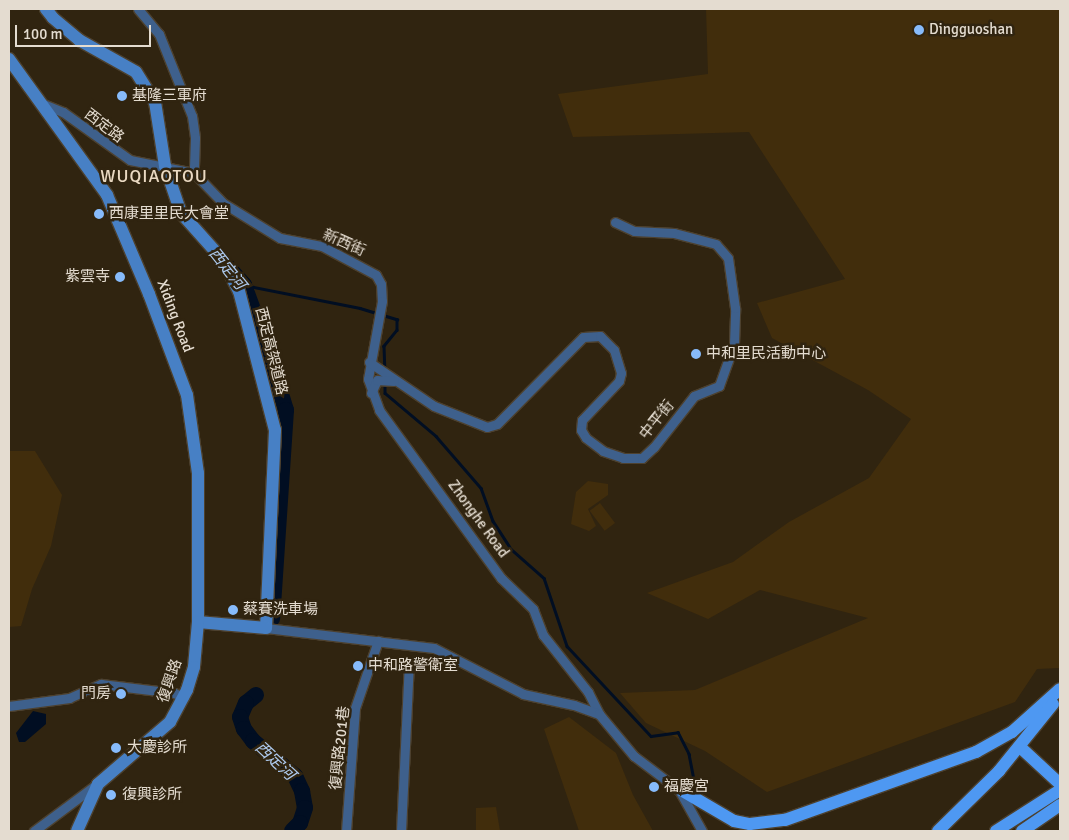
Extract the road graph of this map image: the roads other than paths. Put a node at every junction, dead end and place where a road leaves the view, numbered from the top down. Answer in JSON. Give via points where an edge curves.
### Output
{"nodes":[{"id":1,"x":46,"y":9,"type":"edge"},
{"id":2,"x":138,"y":9,"type":"edge"},
{"id":3,"x":9,"y":59,"type":"edge"},
{"id":4,"x":40,"y":103,"type":"junction"},
{"id":5,"x":164,"y":165,"type":"junction"},
{"id":6,"x":194,"y":173,"type":"junction"},
{"id":7,"x":615,"y":222,"type":"dead end"},
{"id":8,"x":376,"y":329,"type":"joint"},
{"id":9,"x":369,"y":362,"type":"junction"},
{"id":10,"x":387,"y":378,"type":"junction"},
{"id":11,"x":371,"y":392,"type":"junction"},
{"id":12,"x":198,"y":622,"type":"junction"},
{"id":13,"x":266,"y":628,"type":"junction"},
{"id":14,"x":378,"y":641,"type":"junction"},
{"id":15,"x":409,"y":662,"type":"dead end"},
{"id":16,"x":1060,"y":688,"type":"edge"},
{"id":17,"x":588,"y":692,"type":"junction"},
{"id":18,"x":1060,"y":694,"type":"edge"},
{"id":19,"x":184,"y":697,"type":"junction"},
{"id":20,"x":574,"y":705,"type":"junction"},
{"id":21,"x":9,"y":706,"type":"edge"},
{"id":22,"x":599,"y":714,"type":"junction"},
{"id":23,"x":1020,"y":746,"type":"junction"},
{"id":24,"x":98,"y":784,"type":"junction"},
{"id":25,"x":1060,"y":784,"type":"edge"},
{"id":26,"x":676,"y":787,"type":"junction"},
{"id":27,"x":1060,"y":790,"type":"edge"},
{"id":28,"x":704,"y":804,"type":"junction"},
{"id":29,"x":1060,"y":804,"type":"edge"},
{"id":30,"x":688,"y":805,"type":"junction"},
{"id":31,"x":34,"y":831,"type":"edge"},
{"id":32,"x":77,"y":831,"type":"edge"},
{"id":33,"x":346,"y":831,"type":"edge"},
{"id":34,"x":401,"y":831,"type":"edge"},
{"id":35,"x":702,"y":831,"type":"edge"},
{"id":36,"x":938,"y":831,"type":"edge"},
{"id":37,"x":996,"y":831,"type":"edge"},
{"id":38,"x":1022,"y":831,"type":"edge"}],
"edges":[{"from":1,"to":5,"type":"street","name":"西定高架道路","via":[[79,40],[136,72],[156,106]]},
{"from":2,"to":6,"type":"street","via":[[159,34],[190,109],[195,138]]},
{"from":3,"to":4,"type":"street","name":"Xiding Road"},
{"from":4,"to":5,"type":"street","name":"西定路","via":[[63,112],[121,155]]},
{"from":4,"to":12,"type":"street","name":"Xiding Road","via":[[107,195],[187,395],[198,473]]},
{"from":5,"to":6,"type":"street"},
{"from":5,"to":13,"type":"street","name":"西定高架道路","via":[[181,213],[232,273],[275,430]]},
{"from":6,"to":8,"type":"street","name":"新西街","via":[[223,203],[280,238],[322,246],[376,275],[382,288]]},
{"from":7,"to":10,"type":"street","name":"中平街","via":[[634,232],[674,233],[716,244],[728,258],[735,308],[734,344],[718,386],[694,396],[642,458],[623,458],[603,451],[581,430],[582,420],[619,381],[622,373],[614,350],[600,336],[583,337],[497,424],[487,427],[434,406],[399,382]]},
{"from":8,"to":9,"type":"street","name":"Zhonghe Road"},
{"from":9,"to":10,"type":"street","name":"中平街"},
{"from":9,"to":11,"type":"street","name":"Zhonghe Road"},
{"from":10,"to":11,"type":"street","via":[[374,383]]},
{"from":11,"to":17,"type":"street","name":"Zhonghe Road","via":[[383,417],[501,578],[533,609],[543,635]]},
{"from":12,"to":13,"type":"street"},
{"from":12,"to":19,"type":"street","name":"復興路","via":[[194,667]]},
{"from":13,"to":14,"type":"street"},
{"from":14,"to":20,"type":"street","via":[[434,648],[522,694]]},
{"from":14,"to":33,"type":"street","name":"復興路201巷","via":[[355,708]]},
{"from":15,"to":34,"type":"street"},
{"from":16,"to":28,"type":"main road","via":[[1012,732],[976,752],[785,820],[750,824],[734,821]]},
{"from":17,"to":20,"type":"street","via":[[586,702]]},
{"from":17,"to":22,"type":"street","name":"Zhonghe Road"},
{"from":18,"to":23,"type":"main road"},
{"from":19,"to":21,"type":"street","via":[[101,684],[69,698]]},
{"from":19,"to":24,"type":"street","name":"復興路","via":[[174,717],[159,733]]},
{"from":20,"to":22,"type":"street"},
{"from":22,"to":26,"type":"street","name":"Zhonghe Road","via":[[634,756]]},
{"from":23,"to":25,"type":"main road"},
{"from":23,"to":36,"type":"main road"},
{"from":24,"to":31,"type":"street"},
{"from":24,"to":32,"type":"street","name":"復興路"},
{"from":26,"to":28,"type":"main road"},
{"from":26,"to":30,"type":"street","name":"Zhonghe Road"},
{"from":27,"to":37,"type":"main road"},
{"from":28,"to":30,"type":"main road","via":[[692,802]]},
{"from":29,"to":38,"type":"main road"},
{"from":30,"to":35,"type":"street","name":"Zhonghe Road"}]}
